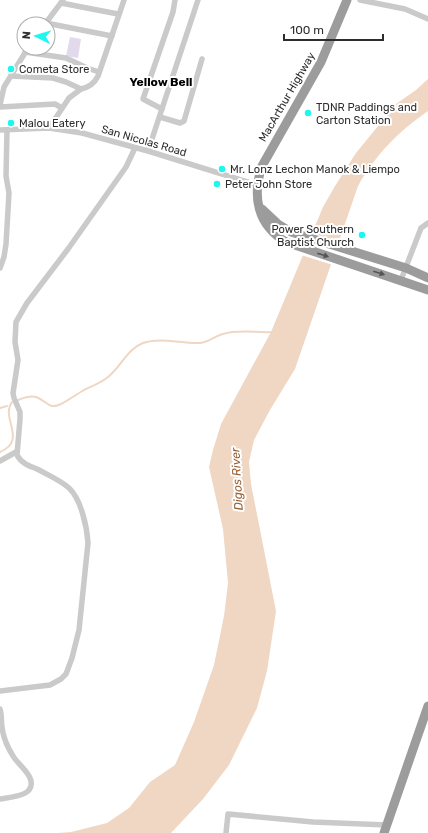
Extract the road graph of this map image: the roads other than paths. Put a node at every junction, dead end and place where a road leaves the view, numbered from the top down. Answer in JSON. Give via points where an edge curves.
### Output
{"nodes":[{"id":1,"x":124,"y":0,"type":"edge"},
{"id":2,"x":175,"y":0,"type":"edge"},
{"id":3,"x":198,"y":0,"type":"edge"},
{"id":4,"x":347,"y":0,"type":"edge"},
{"id":5,"x":360,"y":0,"type":"edge"},
{"id":6,"x":62,"y":2,"type":"edge"},
{"id":7,"x":118,"y":14,"type":"junction"},
{"id":8,"x":52,"y":16,"type":"edge"},
{"id":9,"x":428,"y":19,"type":"edge"},
{"id":10,"x":56,"y":26,"type":"edge"},
{"id":11,"x":112,"y":36,"type":"junction"},
{"id":12,"x":23,"y":56,"type":"edge"},
{"id":13,"x":56,"y":56,"type":"edge"},
{"id":14,"x":202,"y":59,"type":"dead end"},
{"id":15,"x":99,"y":72,"type":"junction"},
{"id":16,"x":11,"y":76,"type":"junction"},
{"id":17,"x":81,"y":89,"type":"junction"},
{"id":18,"x":0,"y":106,"type":"edge"},
{"id":19,"x":62,"y":108,"type":"junction"},
{"id":20,"x":162,"y":109,"type":"junction"},
{"id":21,"x":160,"y":118,"type":"junction"},
{"id":22,"x":49,"y":128,"type":"junction"},
{"id":23,"x":0,"y":130,"type":"edge"},
{"id":24,"x":7,"y":130,"type":"junction"},
{"id":25,"x":135,"y":148,"type":"junction"},
{"id":26,"x":148,"y":151,"type":"junction"},
{"id":27,"x":257,"y":185,"type":"junction"},
{"id":28,"x":260,"y":207,"type":"junction"},
{"id":29,"x":428,"y":224,"type":"edge"},
{"id":30,"x":0,"y":268,"type":"edge"},
{"id":31,"x":406,"y":268,"type":"junction"},
{"id":32,"x":428,"y":278,"type":"edge"},
{"id":33,"x":401,"y":280,"type":"junction"},
{"id":34,"x":428,"y":290,"type":"edge"},
{"id":35,"x":16,"y":452,"type":"junction"},
{"id":36,"x":0,"y":461,"type":"edge"},
{"id":37,"x":0,"y":692,"type":"edge"},
{"id":38,"x":428,"y":706,"type":"edge"},
{"id":39,"x":0,"y":709,"type":"edge"},
{"id":40,"x":1,"y":729,"type":"edge"},
{"id":41,"x":0,"y":799,"type":"edge"},
{"id":42,"x":385,"y":829,"type":"edge"},
{"id":43,"x":226,"y":833,"type":"edge"}],
"edges":[{"from":1,"to":7,"type":"street"},
{"from":2,"to":20,"type":"street","via":[[143,99]]},
{"from":3,"to":20,"type":"street"},
{"from":4,"to":27,"type":"highway","name":"MacArthur Highway","via":[[321,62],[262,166]]},
{"from":5,"to":9,"type":"street","via":[[405,9]]},
{"from":6,"to":7,"type":"street"},
{"from":6,"to":8,"type":"street"},
{"from":7,"to":11,"type":"street"},
{"from":10,"to":11,"type":"street"},
{"from":11,"to":15,"type":"street"},
{"from":12,"to":16,"type":"street"},
{"from":13,"to":15,"type":"street"},
{"from":14,"to":21,"type":"street","via":[[184,121],[180,123]]},
{"from":15,"to":17,"type":"street","via":[[95,82]]},
{"from":16,"to":17,"type":"street","via":[[52,78]]},
{"from":16,"to":18,"type":"street","via":[[2,91]]},
{"from":17,"to":19,"type":"street","via":[[69,98]]},
{"from":18,"to":19,"type":"street","via":[[55,104]]},
{"from":19,"to":22,"type":"street"},
{"from":20,"to":21,"type":"street"},
{"from":21,"to":26,"type":"street"},
{"from":22,"to":24,"type":"street","name":"San Nicolas Road"},
{"from":22,"to":25,"type":"street","name":"San Nicolas Road","via":[[82,133]]},
{"from":23,"to":24,"type":"street","name":"San Nicolas Road"},
{"from":24,"to":30,"type":"street","via":[[6,176],[10,193],[6,244]]},
{"from":25,"to":26,"type":"street","name":"San Nicolas Road"},
{"from":25,"to":35,"type":"street","via":[[126,167],[16,322],[15,342],[18,360],[13,393],[20,419]]},
{"from":26,"to":27,"type":"street","name":"San Nicolas Road"},
{"from":27,"to":28,"type":"highway","name":"MacArthur Highway"},
{"from":28,"to":31,"type":"highway","via":[[291,232]]},
{"from":28,"to":33,"type":"highway","name":"MacArthur Highway","one_way":true,"via":[[265,224],[286,242]]},
{"from":29,"to":31,"type":"street","via":[[421,228]]},
{"from":31,"to":32,"type":"highway"},
{"from":31,"to":33,"type":"street"},
{"from":33,"to":34,"type":"highway","name":"MacArthur Highway"},
{"from":35,"to":36,"type":"street"},
{"from":35,"to":37,"type":"street","via":[[21,462],[62,482],[74,494],[85,523],[88,543],[79,630],[66,674],[50,685]]},
{"from":38,"to":42,"type":"highway"},
{"from":39,"to":40,"type":"street"},
{"from":40,"to":41,"type":"street","via":[[16,762],[27,773],[31,786],[26,793]]},
{"from":42,"to":43,"type":"street","via":[[228,814]]}]}
